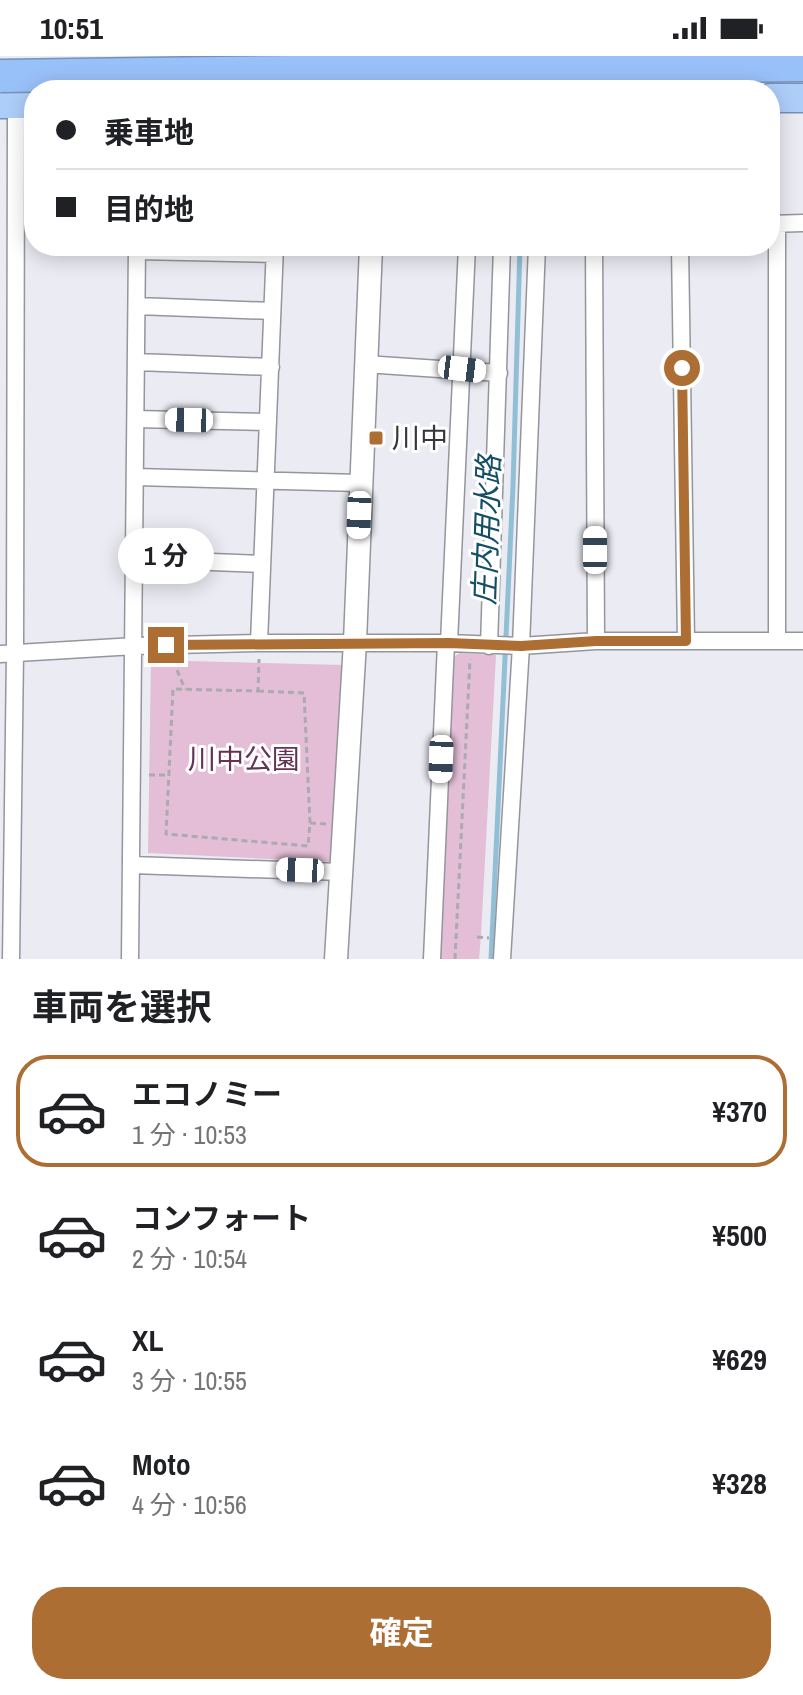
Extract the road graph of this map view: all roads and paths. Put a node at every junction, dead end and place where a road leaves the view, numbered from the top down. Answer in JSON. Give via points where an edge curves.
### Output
{"nodes":[{"id":1,"x":379,"y":56,"type":"edge"},
{"id":2,"x":507,"y":56,"type":"edge"},
{"id":3,"x":542,"y":56,"type":"edge"},
{"id":4,"x":803,"y":65,"type":"edge"},
{"id":5,"x":0,"y":76,"type":"edge"},
{"id":6,"x":378,"y":80,"type":"edge"},
{"id":7,"x":506,"y":80,"type":"edge"},
{"id":8,"x":541,"y":80,"type":"edge"},
{"id":9,"x":803,"y":81,"type":"edge"},
{"id":10,"x":780,"y":82,"type":"edge"},
{"id":11,"x":780,"y":98,"type":"edge"},
{"id":12,"x":803,"y":98,"type":"edge"},
{"id":13,"x":12,"y":100,"type":"edge"},
{"id":14,"x":803,"y":223,"type":"edge"},
{"id":15,"x":780,"y":224,"type":"edge"},
{"id":16,"x":137,"y":256,"type":"edge"},
{"id":17,"x":275,"y":256,"type":"edge"},
{"id":18,"x":370,"y":256,"type":"edge"},
{"id":19,"x":467,"y":256,"type":"edge"},
{"id":20,"x":502,"y":256,"type":"edge"},
{"id":21,"x":536,"y":256,"type":"edge"},
{"id":22,"x":594,"y":256,"type":"edge"},
{"id":23,"x":680,"y":256,"type":"edge"},
{"id":24,"x":774,"y":256,"type":"edge"},
{"id":25,"x":137,"y":306,"type":"junction"},
{"id":26,"x":272,"y":311,"type":"junction"},
{"id":27,"x":137,"y":362,"type":"junction"},
{"id":28,"x":365,"y":364,"type":"junction"},
{"id":29,"x":271,"y":367,"type":"junction"},
{"id":30,"x":462,"y":369,"type":"junction"},
{"id":31,"x":499,"y":373,"type":"junction"},
{"id":32,"x":8,"y":409,"type":"edge"},
{"id":33,"x":136,"y":419,"type":"junction"},
{"id":34,"x":268,"y":422,"type":"junction"},
{"id":35,"x":136,"y":477,"type":"junction"},
{"id":36,"x":267,"y":480,"type":"junction"},
{"id":37,"x":360,"y":483,"type":"junction"},
{"id":38,"x":135,"y":559,"type":"junction"},
{"id":39,"x":262,"y":564,"type":"junction"},
{"id":40,"x":596,"y":641,"type":"junction"},
{"id":41,"x":686,"y":641,"type":"junction"},
{"id":42,"x":777,"y":641,"type":"junction"},
{"id":43,"x":803,"y":641,"type":"edge"},
{"id":44,"x":355,"y":642,"type":"junction"},
{"id":45,"x":259,"y":643,"type":"junction"},
{"id":46,"x":448,"y":643,"type":"junction"},
{"id":47,"x":471,"y":644,"type":"junction"},
{"id":48,"x":135,"y":646,"type":"junction"},
{"id":49,"x":491,"y":646,"type":"junction"},
{"id":50,"x":517,"y":646,"type":"junction"},
{"id":51,"x":7,"y":654,"type":"edge"},
{"id":52,"x":173,"y":661,"type":"dead end"},
{"id":53,"x":185,"y":689,"type":"junction"},
{"id":54,"x":258,"y":691,"type":"junction"},
{"id":55,"x":133,"y":775,"type":"junction"},
{"id":56,"x":169,"y":775,"type":"junction"},
{"id":57,"x":132,"y":865,"type":"junction"},
{"id":58,"x":341,"y":872,"type":"junction"},
{"id":59,"x":11,"y":959,"type":"edge"},
{"id":60,"x":130,"y":959,"type":"edge"},
{"id":61,"x":336,"y":959,"type":"edge"},
{"id":62,"x":432,"y":959,"type":"edge"},
{"id":63,"x":455,"y":959,"type":"edge"},
{"id":64,"x":502,"y":959,"type":"edge"}],
"edges":[{"from":1,"to":6,"type":"street"},
{"from":2,"to":7,"type":"street"},
{"from":3,"to":8,"type":"street"},
{"from":4,"to":5,"type":"highway","bridge":true},
{"from":9,"to":10,"type":"highway"},
{"from":11,"to":12,"type":"highway"},
{"from":13,"to":32,"type":"street"},
{"from":14,"to":15,"type":"street"},
{"from":16,"to":25,"type":"street"},
{"from":17,"to":26,"type":"street"},
{"from":18,"to":28,"type":"street"},
{"from":19,"to":30,"type":"street"},
{"from":20,"to":31,"type":"street"},
{"from":21,"to":50,"type":"street"},
{"from":22,"to":40,"type":"street"},
{"from":23,"to":41,"type":"street"},
{"from":24,"to":42,"type":"street"},
{"from":25,"to":26,"type":"street"},
{"from":25,"to":27,"type":"street"},
{"from":26,"to":29,"type":"street"},
{"from":27,"to":29,"type":"street"},
{"from":27,"to":33,"type":"street"},
{"from":28,"to":30,"type":"street"},
{"from":28,"to":37,"type":"street"},
{"from":29,"to":34,"type":"street"},
{"from":30,"to":31,"type":"street"},
{"from":30,"to":46,"type":"street"},
{"from":31,"to":49,"type":"street"},
{"from":32,"to":51,"type":"street"},
{"from":33,"to":34,"type":"street"},
{"from":33,"to":35,"type":"street"},
{"from":34,"to":36,"type":"street"},
{"from":35,"to":36,"type":"street"},
{"from":35,"to":38,"type":"street"},
{"from":36,"to":37,"type":"street"},
{"from":36,"to":39,"type":"street"},
{"from":37,"to":44,"type":"street"},
{"from":38,"to":39,"type":"street"},
{"from":38,"to":48,"type":"street"},
{"from":39,"to":45,"type":"street"},
{"from":40,"to":41,"type":"street"},
{"from":40,"to":50,"type":"street"},
{"from":41,"to":42,"type":"street"},
{"from":42,"to":43,"type":"street"},
{"from":44,"to":45,"type":"street"},
{"from":44,"to":46,"type":"street"},
{"from":44,"to":58,"type":"street"},
{"from":45,"to":48,"type":"street"},
{"from":45,"to":54,"type":"path"},
{"from":46,"to":47,"type":"street"},
{"from":46,"to":62,"type":"street"},
{"from":47,"to":49,"type":"street"},
{"from":47,"to":63,"type":"path"},
{"from":48,"to":51,"type":"street"},
{"from":48,"to":55,"type":"street"},
{"from":49,"to":50,"type":"street"},
{"from":50,"to":64,"type":"street"},
{"from":51,"to":59,"type":"street"},
{"from":52,"to":53,"type":"path"},
{"from":53,"to":54,"type":"path"},
{"from":53,"to":56,"type":"path","via":[[173,689]]},
{"from":54,"to":56,"type":"path","via":[[304,693],[308,846],[166,834]]},
{"from":55,"to":56,"type":"path"},
{"from":55,"to":57,"type":"street"},
{"from":57,"to":58,"type":"street"},
{"from":57,"to":60,"type":"street"},
{"from":58,"to":61,"type":"street"}]}
